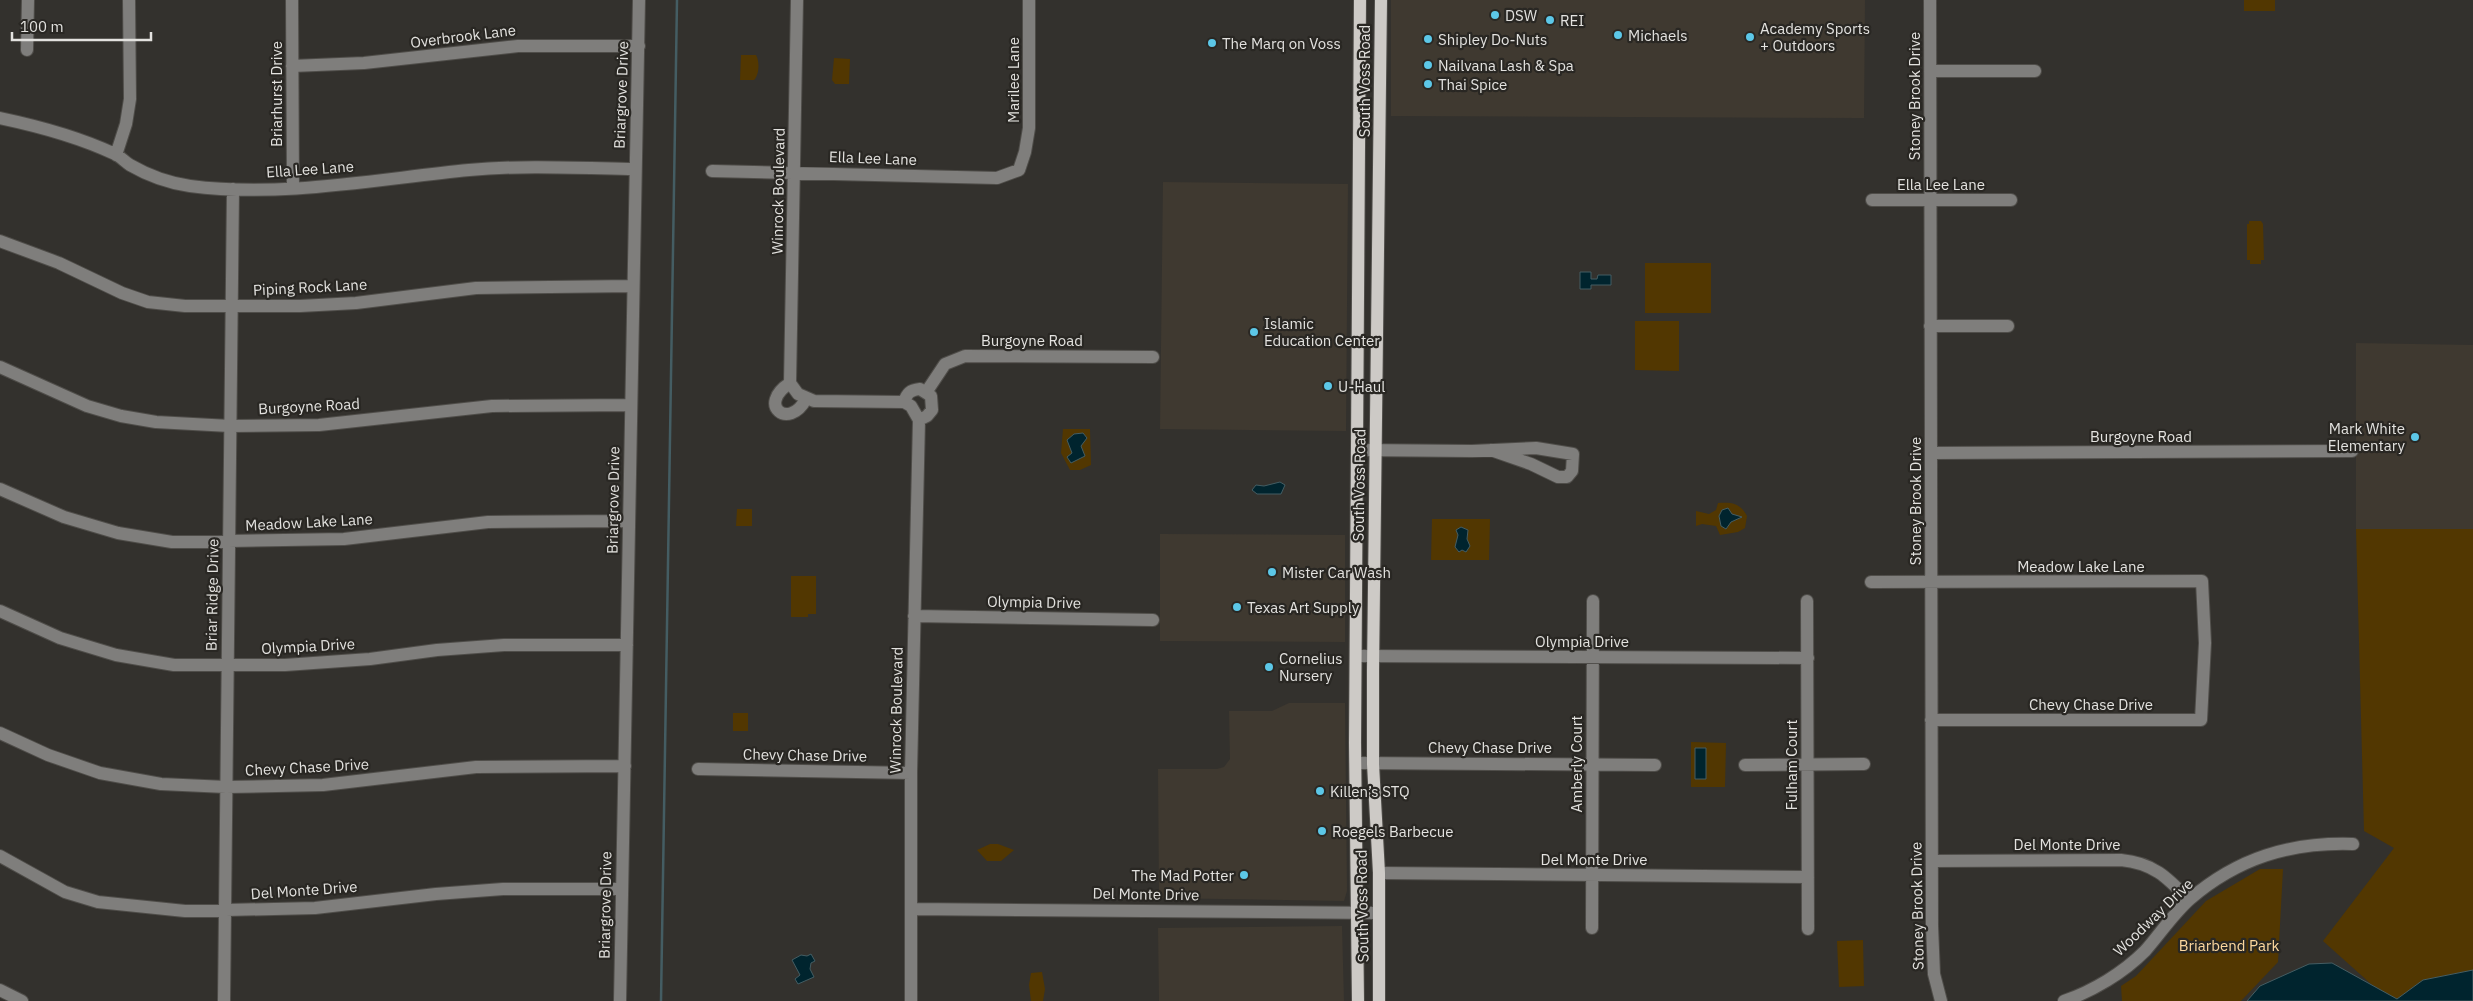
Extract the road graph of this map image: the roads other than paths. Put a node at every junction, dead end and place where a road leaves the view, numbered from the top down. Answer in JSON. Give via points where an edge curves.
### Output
{"nodes":[{"id":1,"x":28,"y":0,"type":"edge"},
{"id":2,"x":129,"y":0,"type":"edge"},
{"id":3,"x":292,"y":0,"type":"edge"},
{"id":4,"x":639,"y":0,"type":"edge"},
{"id":5,"x":797,"y":0,"type":"edge"},
{"id":6,"x":1029,"y":0,"type":"edge"},
{"id":7,"x":1360,"y":0,"type":"edge"},
{"id":8,"x":1381,"y":0,"type":"edge"},
{"id":9,"x":1930,"y":0,"type":"edge"},
{"id":10,"x":639,"y":46,"type":"junction"},
{"id":11,"x":27,"y":50,"type":"dead end"},
{"id":12,"x":292,"y":66,"type":"junction"},
{"id":13,"x":2035,"y":71,"type":"dead end"},
{"id":14,"x":1930,"y":72,"type":"junction"},
{"id":15,"x":1360,"y":93,"type":"junction"},
{"id":16,"x":1380,"y":93,"type":"junction"},
{"id":17,"x":0,"y":118,"type":"edge"},
{"id":18,"x":116,"y":154,"type":"junction"},
{"id":19,"x":1023,"y":159,"type":"joint"},
{"id":20,"x":635,"y":169,"type":"junction"},
{"id":21,"x":712,"y":171,"type":"dead end"},
{"id":22,"x":795,"y":172,"type":"junction"},
{"id":23,"x":293,"y":188,"type":"junction"},
{"id":24,"x":233,"y":189,"type":"junction"},
{"id":25,"x":1872,"y":200,"type":"dead end"},
{"id":26,"x":1930,"y":200,"type":"junction"},
{"id":27,"x":2011,"y":200,"type":"dead end"},
{"id":28,"x":1359,"y":212,"type":"junction"},
{"id":29,"x":1380,"y":212,"type":"junction"},
{"id":30,"x":0,"y":241,"type":"edge"},
{"id":31,"x":633,"y":286,"type":"junction"},
{"id":32,"x":232,"y":307,"type":"junction"},
{"id":33,"x":1930,"y":326,"type":"junction"},
{"id":34,"x":2008,"y":326,"type":"dead end"},
{"id":35,"x":1359,"y":327,"type":"junction"},
{"id":36,"x":1377,"y":327,"type":"junction"},
{"id":37,"x":1153,"y":357,"type":"dead end"},
{"id":38,"x":0,"y":367,"type":"edge"},
{"id":39,"x":790,"y":383,"type":"junction"},
{"id":40,"x":927,"y":391,"type":"junction"},
{"id":41,"x":806,"y":399,"type":"junction"},
{"id":42,"x":904,"y":402,"type":"junction"},
{"id":43,"x":630,"y":405,"type":"junction"},
{"id":44,"x":919,"y":420,"type":"junction"},
{"id":45,"x":230,"y":426,"type":"junction"},
{"id":46,"x":1358,"y":450,"type":"junction"},
{"id":47,"x":1491,"y":450,"type":"junction"},
{"id":48,"x":1375,"y":451,"type":"junction"},
{"id":49,"x":2352,"y":451,"type":"dead end"},
{"id":50,"x":1931,"y":453,"type":"junction"},
{"id":51,"x":0,"y":489,"type":"edge"},
{"id":52,"x":628,"y":521,"type":"junction"},
{"id":53,"x":229,"y":542,"type":"junction"},
{"id":54,"x":1871,"y":582,"type":"dead end"},
{"id":55,"x":1931,"y":583,"type":"junction"},
{"id":56,"x":1593,"y":601,"type":"dead end"},
{"id":57,"x":1808,"y":601,"type":"dead end"},
{"id":58,"x":0,"y":610,"type":"edge"},
{"id":59,"x":914,"y":616,"type":"junction"},
{"id":60,"x":1153,"y":620,"type":"dead end"},
{"id":61,"x":627,"y":645,"type":"junction"},
{"id":62,"x":1357,"y":656,"type":"junction"},
{"id":63,"x":1373,"y":656,"type":"junction"},
{"id":64,"x":1593,"y":657,"type":"junction"},
{"id":65,"x":1808,"y":658,"type":"junction"},
{"id":66,"x":228,"y":666,"type":"junction"},
{"id":67,"x":2203,"y":670,"type":"joint"},
{"id":68,"x":1932,"y":720,"type":"junction"},
{"id":69,"x":0,"y":734,"type":"edge"},
{"id":70,"x":1356,"y":763,"type":"junction"},
{"id":71,"x":1373,"y":764,"type":"junction"},
{"id":72,"x":1593,"y":764,"type":"junction"},
{"id":73,"x":1808,"y":764,"type":"junction"},
{"id":74,"x":1864,"y":764,"type":"dead end"},
{"id":75,"x":1655,"y":765,"type":"dead end"},
{"id":76,"x":1745,"y":765,"type":"dead end"},
{"id":77,"x":624,"y":766,"type":"junction"},
{"id":78,"x":698,"y":769,"type":"dead end"},
{"id":79,"x":912,"y":773,"type":"junction"},
{"id":80,"x":226,"y":787,"type":"junction"},
{"id":81,"x":2353,"y":844,"type":"dead end"},
{"id":82,"x":0,"y":856,"type":"edge"},
{"id":83,"x":1932,"y":861,"type":"junction"},
{"id":84,"x":1379,"y":874,"type":"junction"},
{"id":85,"x":1592,"y":875,"type":"junction"},
{"id":86,"x":1808,"y":876,"type":"junction"},
{"id":87,"x":621,"y":889,"type":"junction"},
{"id":88,"x":2189,"y":900,"type":"junction"},
{"id":89,"x":912,"y":909,"type":"junction"},
{"id":90,"x":225,"y":911,"type":"junction"},
{"id":91,"x":1357,"y":913,"type":"junction"},
{"id":92,"x":1379,"y":913,"type":"junction"},
{"id":93,"x":1592,"y":928,"type":"dead end"},
{"id":94,"x":1808,"y":929,"type":"dead end"},
{"id":95,"x":0,"y":990,"type":"edge"},
{"id":96,"x":22,"y":1001,"type":"edge"},
{"id":97,"x":224,"y":1001,"type":"edge"},
{"id":98,"x":620,"y":1001,"type":"edge"},
{"id":99,"x":911,"y":1001,"type":"edge"},
{"id":100,"x":1358,"y":1001,"type":"edge"},
{"id":101,"x":1379,"y":1001,"type":"edge"},
{"id":102,"x":1941,"y":1001,"type":"edge"},
{"id":103,"x":2064,"y":1001,"type":"edge"}],
"edges":[{"from":1,"to":11,"type":"street"},
{"from":2,"to":18,"type":"street","via":[[130,99]]},
{"from":3,"to":12,"type":"street","name":"Briarhurst Drive"},
{"from":4,"to":10,"type":"street","name":"Briargrove Drive"},
{"from":5,"to":22,"type":"street","name":"Winrock Boulevard"},
{"from":6,"to":19,"type":"street","name":"Marilee Lane","via":[[1029,128]]},
{"from":7,"to":15,"type":"main road","name":"South Voss Road"},
{"from":8,"to":16,"type":"main road","name":"South Voss Road"},
{"from":9,"to":14,"type":"street","name":"Stoney Brook Drive"},
{"from":10,"to":12,"type":"street","name":"Overbrook Lane","via":[[518,46],[364,64]]},
{"from":10,"to":20,"type":"street","name":"Briargrove Drive"},
{"from":12,"to":23,"type":"street","name":"Briarhurst Drive"},
{"from":13,"to":14,"type":"street"},
{"from":14,"to":26,"type":"street","name":"Stoney Brook Drive"},
{"from":15,"to":16,"type":"main road"},
{"from":15,"to":28,"type":"main road","name":"South Voss Road"},
{"from":16,"to":29,"type":"main road","name":"South Voss Road"},
{"from":17,"to":18,"type":"street","name":"Ella Lee Lane","via":[[41,127]]},
{"from":18,"to":24,"type":"street","name":"Ella Lee Lane","via":[[129,165],[164,181]]},
{"from":19,"to":22,"type":"street","name":"Ella Lee Lane","via":[[1019,170],[997,178]]},
{"from":20,"to":23,"type":"street","name":"Ella Lee Lane","via":[[480,169]]},
{"from":20,"to":31,"type":"street","name":"Briargrove Drive"},
{"from":21,"to":22,"type":"street","name":"Ella Lee Lane"},
{"from":22,"to":39,"type":"street","name":"Winrock Boulevard"},
{"from":23,"to":24,"type":"street","name":"Ella Lee Lane"},
{"from":24,"to":32,"type":"street","name":"Briar Ridge Drive"},
{"from":25,"to":26,"type":"street","name":"Ella Lee Lane"},
{"from":26,"to":27,"type":"street","name":"Ella Lee Lane"},
{"from":26,"to":33,"type":"street","name":"Stoney Brook Drive"},
{"from":28,"to":29,"type":"main road"},
{"from":28,"to":35,"type":"main road","name":"South Voss Road"},
{"from":29,"to":36,"type":"main road","name":"South Voss Road"},
{"from":30,"to":32,"type":"street","name":"Piping Rock Lane","via":[[59,262],[148,302]]},
{"from":31,"to":32,"type":"street","name":"Piping Rock Lane","via":[[476,288],[356,302]]},
{"from":31,"to":43,"type":"street","name":"Briargrove Drive"},
{"from":32,"to":45,"type":"street","name":"Briar Ridge Drive"},
{"from":33,"to":34,"type":"street"},
{"from":33,"to":50,"type":"street","name":"Stoney Brook Drive"},
{"from":35,"to":36,"type":"main road"},
{"from":35,"to":46,"type":"main road","name":"South Voss Road"},
{"from":36,"to":48,"type":"main road","name":"South Voss Road"},
{"from":37,"to":40,"type":"street","name":"Burgoyne Road","via":[[964,356],[945,364]]},
{"from":38,"to":45,"type":"street","name":"Burgoyne Road","via":[[86,406],[121,416],[156,422]]},
{"from":39,"to":41,"type":"street"},
{"from":39,"to":41,"type":"street","via":[[775,396],[776,407],[787,414],[795,413]]},
{"from":40,"to":42,"type":"street","via":[[912,390]]},
{"from":40,"to":44,"type":"street","via":[[934,402],[932,410]]},
{"from":41,"to":42,"type":"street"},
{"from":42,"to":44,"type":"street","via":[[911,406]]},
{"from":43,"to":45,"type":"street","name":"Burgoyne Road","via":[[492,406],[319,425]]},
{"from":43,"to":52,"type":"street","name":"Briargrove Drive"},
{"from":44,"to":59,"type":"street","name":"Winrock Boulevard"},
{"from":45,"to":53,"type":"street","name":"Briar Ridge Drive"},
{"from":46,"to":48,"type":"street"},
{"from":46,"to":62,"type":"main road","name":"South Voss Road"},
{"from":47,"to":47,"type":"street","via":[[1563,478],[1572,471],[1573,454],[1536,448]]},
{"from":47,"to":48,"type":"street"},
{"from":48,"to":63,"type":"main road","name":"South Voss Road"},
{"from":49,"to":50,"type":"street","name":"Burgoyne Road"},
{"from":50,"to":55,"type":"street","name":"Stoney Brook Drive"},
{"from":51,"to":53,"type":"street","name":"Meadow Lake Lane","via":[[64,517],[118,533],[172,542]]},
{"from":52,"to":53,"type":"street","name":"Meadow Lake Lane","via":[[488,522],[344,539]]},
{"from":52,"to":61,"type":"street","name":"Briargrove Drive"},
{"from":53,"to":66,"type":"street","name":"Briar Ridge Drive"},
{"from":54,"to":55,"type":"street","name":"Meadow Lake Lane"},
{"from":55,"to":67,"type":"street","name":"Meadow Lake Lane","via":[[2202,581]]},
{"from":55,"to":68,"type":"street","name":"Stoney Brook Drive"},
{"from":56,"to":64,"type":"street","name":"Amberly Court"},
{"from":57,"to":65,"type":"street","name":"Fulham Court"},
{"from":58,"to":66,"type":"street","name":"Olympia Drive","via":[[60,638],[116,655],[174,665]]},
{"from":59,"to":60,"type":"street","name":"Olympia Drive"},
{"from":59,"to":79,"type":"street","name":"Winrock Boulevard"},
{"from":61,"to":66,"type":"street","name":"Olympia Drive","via":[[504,645],[370,659]]},
{"from":61,"to":77,"type":"street","name":"Briargrove Drive"},
{"from":62,"to":63,"type":"street","name":"Olympia Drive"},
{"from":62,"to":70,"type":"main road","name":"South Voss Road"},
{"from":63,"to":64,"type":"street","name":"Olympia Drive"},
{"from":63,"to":71,"type":"main road","name":"South Voss Road"},
{"from":64,"to":65,"type":"street","name":"Olympia Drive"},
{"from":64,"to":72,"type":"street","name":"Amberly Court"},
{"from":65,"to":73,"type":"street","name":"Fulham Court"},
{"from":66,"to":80,"type":"street","name":"Briar Ridge Drive"},
{"from":67,"to":68,"type":"street","name":"Chevy Chase Drive","via":[[2201,720]]},
{"from":68,"to":83,"type":"street","name":"Stoney Brook Drive"},
{"from":69,"to":80,"type":"street","name":"Chevy Chase Drive","via":[[100,773],[161,784]]},
{"from":70,"to":71,"type":"street","name":"Chevy Chase Drive"},
{"from":70,"to":91,"type":"main road","name":"South Voss Road"},
{"from":71,"to":72,"type":"street","name":"Chevy Chase Drive"},
{"from":71,"to":84,"type":"main road","name":"South Voss Road"},
{"from":72,"to":75,"type":"street","name":"Chevy Chase Drive"},
{"from":72,"to":85,"type":"street","name":"Amberly Court"},
{"from":73,"to":74,"type":"street"},
{"from":73,"to":76,"type":"street"},
{"from":73,"to":86,"type":"street","name":"Fulham Court"},
{"from":77,"to":80,"type":"street","name":"Chevy Chase Drive","via":[[476,767],[323,785]]},
{"from":77,"to":87,"type":"street","name":"Briargrove Drive"},
{"from":78,"to":79,"type":"street","name":"Chevy Chase Drive"},
{"from":79,"to":89,"type":"street","name":"Winrock Boulevard"},
{"from":80,"to":90,"type":"street","name":"Briar Ridge Drive"},
{"from":81,"to":88,"type":"street","name":"Woodway Drive","via":[[2317,844],[2276,851],[2245,863]]},
{"from":82,"to":90,"type":"street","name":"Del Monte Drive","via":[[65,892],[98,902],[148,909]]},
{"from":83,"to":88,"type":"street","name":"Del Monte Drive","via":[[2139,862],[2156,869]]},
{"from":83,"to":102,"type":"street","name":"Stoney Brook Drive","via":[[1934,974]]},
{"from":84,"to":85,"type":"street","name":"Del Monte Drive"},
{"from":84,"to":92,"type":"main road","name":"South Voss Road"},
{"from":85,"to":86,"type":"street","name":"Del Monte Drive"},
{"from":85,"to":93,"type":"street","name":"Amberly Court"},
{"from":86,"to":94,"type":"street","name":"Fulham Court"},
{"from":87,"to":90,"type":"street","name":"Del Monte Drive","via":[[503,889],[315,908]]},
{"from":87,"to":98,"type":"street","name":"Briargrove Drive"},
{"from":88,"to":103,"type":"street","name":"Woodway Drive","via":[[2130,964],[2092,989]]},
{"from":89,"to":91,"type":"street","name":"Del Monte Drive"},
{"from":89,"to":99,"type":"street","name":"Winrock Boulevard"},
{"from":90,"to":97,"type":"street","name":"Briar Ridge Drive"},
{"from":91,"to":92,"type":"street","name":"Del Monte Drive"},
{"from":91,"to":100,"type":"main road","name":"South Voss Road"},
{"from":92,"to":101,"type":"main road","name":"South Voss Road"},
{"from":95,"to":96,"type":"street"}]}
